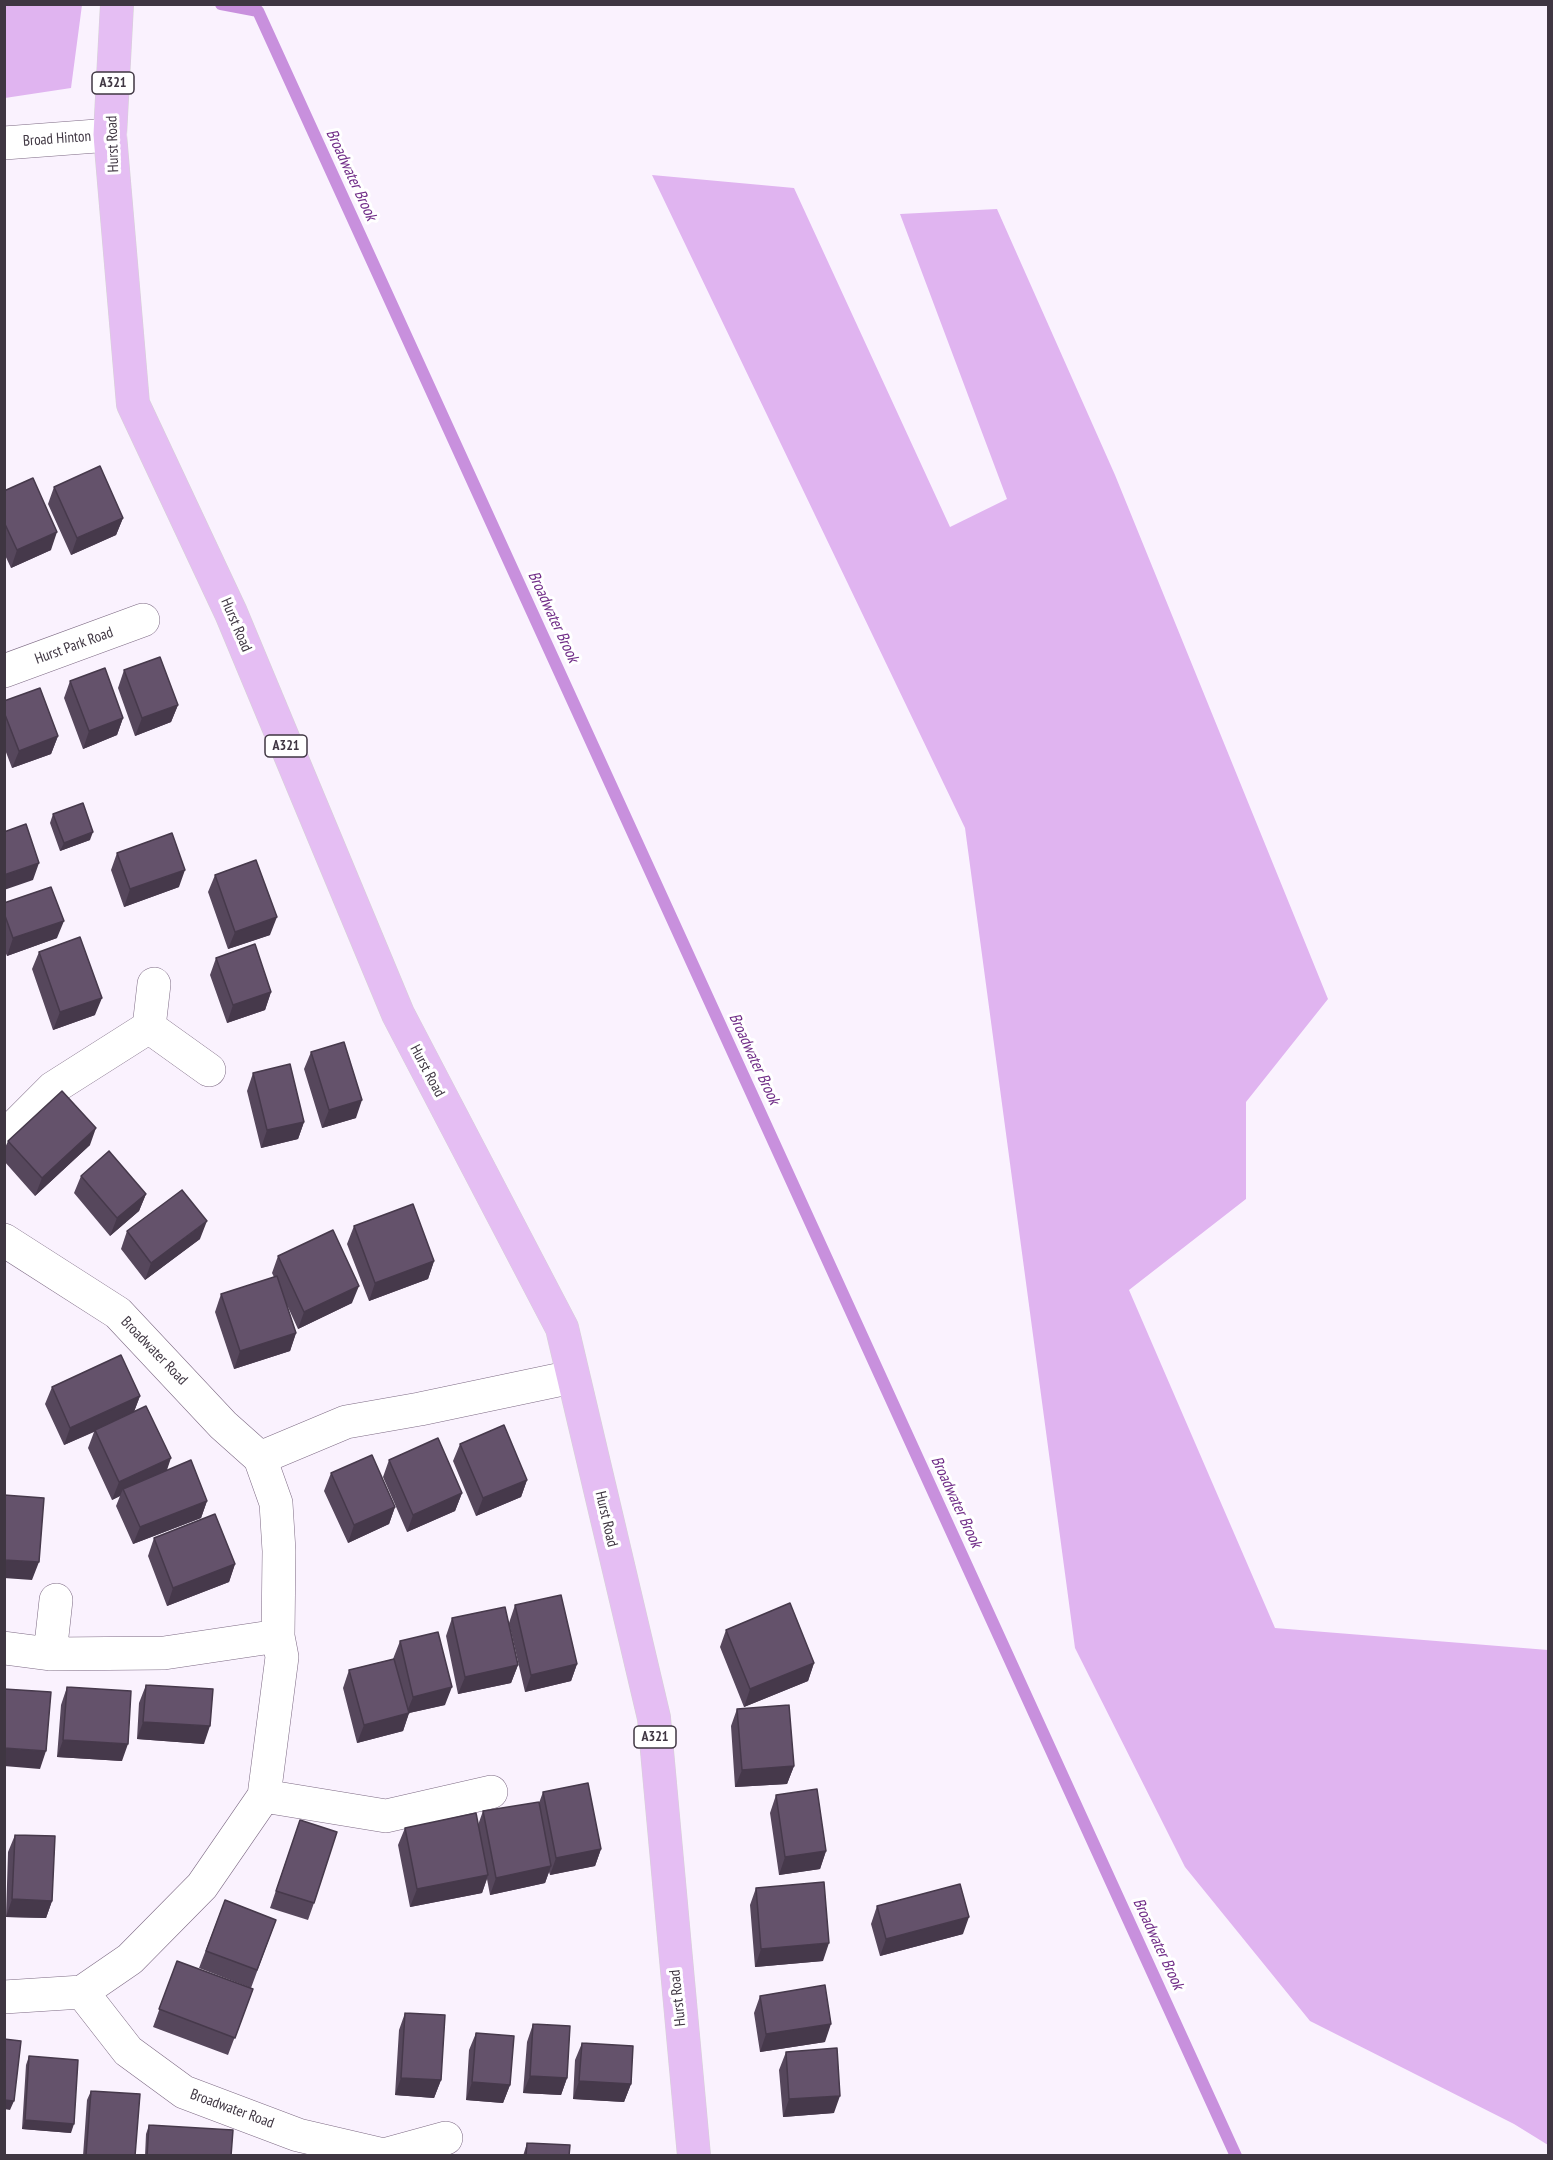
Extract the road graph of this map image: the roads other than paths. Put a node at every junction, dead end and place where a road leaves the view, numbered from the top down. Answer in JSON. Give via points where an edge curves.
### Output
{"nodes":[{"id":1,"x":116,"y":18,"type":"edge"},
{"id":2,"x":110,"y":135,"type":"junction"},
{"id":3,"x":4,"y":143,"type":"edge"},
{"id":4,"x":142,"y":620,"type":"dead end"},
{"id":5,"x":4,"y":671,"type":"edge"},
{"id":6,"x":154,"y":984,"type":"dead end"},
{"id":7,"x":149,"y":1027,"type":"junction"},
{"id":8,"x":209,"y":1070,"type":"dead end"},
{"id":9,"x":4,"y":1137,"type":"edge"},
{"id":10,"x":4,"y":1240,"type":"edge"},
{"id":11,"x":572,"y":1377,"type":"junction"},
{"id":12,"x":260,"y":1458,"type":"junction"},
{"id":13,"x":56,"y":1600,"type":"dead end"},
{"id":14,"x":278,"y":1636,"type":"junction"},
{"id":15,"x":4,"y":1648,"type":"edge"},
{"id":16,"x":50,"y":1654,"type":"junction"},
{"id":17,"x":491,"y":1792,"type":"dead end"},
{"id":18,"x":264,"y":1796,"type":"junction"},
{"id":19,"x":82,"y":1992,"type":"junction"},
{"id":20,"x":4,"y":1997,"type":"edge"},
{"id":21,"x":446,"y":2138,"type":"dead end"},
{"id":22,"x":384,"y":2155,"type":"edge"},
{"id":23,"x":694,"y":2156,"type":"edge"}],
"edges":[{"from":1,"to":2,"type":"main road","name":"Hurst Road","number":"A321"},
{"from":2,"to":3,"type":"street","name":"Broad Hinton"},
{"from":2,"to":11,"type":"main road","name":"Hurst Road","number":"A321","via":[[133,405],[231,613],[398,1014],[562,1328]]},
{"from":4,"to":5,"type":"street","name":"Hurst Park Road"},
{"from":6,"to":7,"type":"street"},
{"from":7,"to":8,"type":"street"},
{"from":7,"to":9,"type":"street","via":[[53,1088]]},
{"from":10,"to":12,"type":"street","name":"Broadwater Road","via":[[118,1313],[223,1425]]},
{"from":11,"to":12,"type":"street","via":[[346,1422]]},
{"from":11,"to":23,"type":"main road","name":"Hurst Road","number":"A321","via":[[654,1718]]},
{"from":12,"to":14,"type":"street","name":"Broadwater Road","via":[[276,1503]]},
{"from":13,"to":16,"type":"street"},
{"from":14,"to":16,"type":"street","via":[[164,1653]]},
{"from":14,"to":18,"type":"street","name":"Broadwater Road","via":[[282,1657]]},
{"from":15,"to":16,"type":"street"},
{"from":17,"to":18,"type":"street","via":[[386,1816]]},
{"from":18,"to":19,"type":"street","name":"Broadwater Road","via":[[202,1886],[130,1959]]},
{"from":19,"to":20,"type":"street"},
{"from":19,"to":22,"type":"street","name":"Broadwater Road","via":[[128,2051],[184,2092],[298,2135]]},
{"from":21,"to":22,"type":"street","name":"Broadwater Road"}]}
